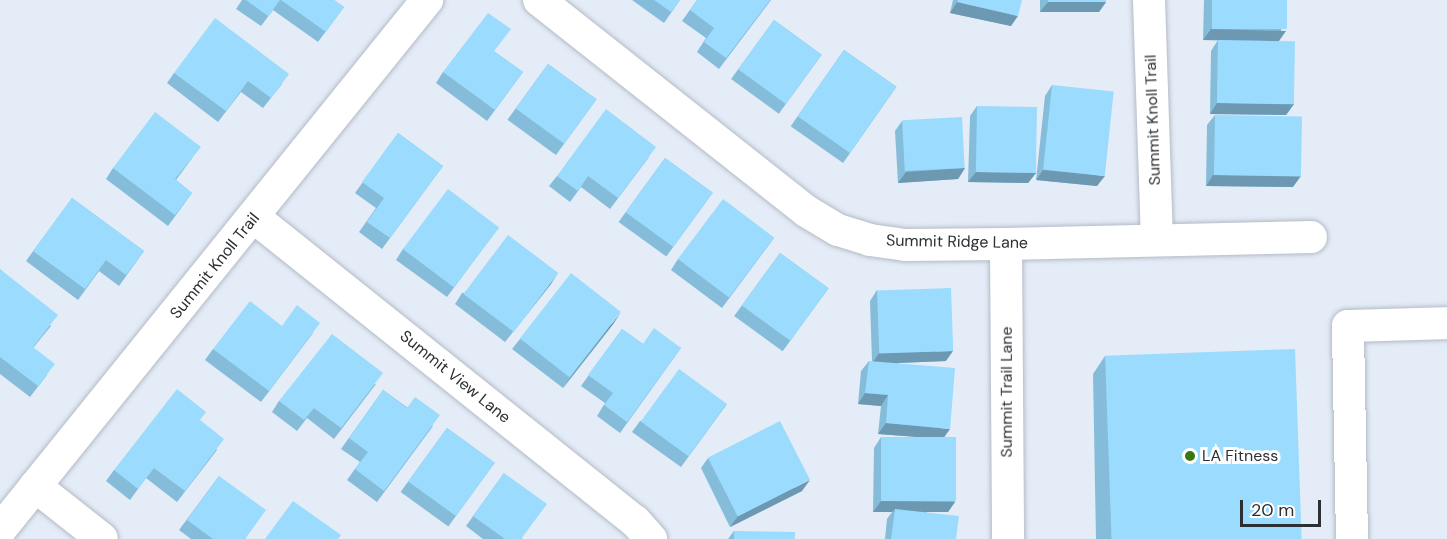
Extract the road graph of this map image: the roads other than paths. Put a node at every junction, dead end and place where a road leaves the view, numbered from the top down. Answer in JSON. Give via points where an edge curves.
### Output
{"nodes":[{"id":1,"x":428,"y":0,"type":"edge"},
{"id":2,"x":539,"y":0,"type":"edge"},
{"id":3,"x":1149,"y":0,"type":"edge"},
{"id":4,"x":255,"y":218,"type":"junction"},
{"id":5,"x":1311,"y":237,"type":"dead end"},
{"id":6,"x":1157,"y":239,"type":"junction"},
{"id":7,"x":1006,"y":244,"type":"junction"},
{"id":8,"x":1447,"y":323,"type":"edge"},
{"id":9,"x":35,"y":486,"type":"junction"},
{"id":10,"x":0,"y":530,"type":"edge"},
{"id":11,"x":102,"y":539,"type":"edge"},
{"id":12,"x":651,"y":539,"type":"edge"},
{"id":13,"x":1008,"y":539,"type":"edge"},
{"id":14,"x":1352,"y":539,"type":"edge"}],
"edges":[{"from":1,"to":4,"type":"street","name":"Summit Knoll Trail"},
{"from":2,"to":7,"type":"street","name":"Summit Ridge Lane","via":[[779,191],[838,230],[906,245]]},
{"from":3,"to":6,"type":"street","name":"Summit Knoll Trail"},
{"from":4,"to":9,"type":"street","name":"Summit Knoll Trail"},
{"from":4,"to":12,"type":"street","name":"Summit View Lane","via":[[635,520]]},
{"from":5,"to":6,"type":"street","name":"Summit Ridge Lane"},
{"from":6,"to":7,"type":"street","name":"Summit Ridge Lane"},
{"from":7,"to":13,"type":"street","name":"Summit Trail Lane"},
{"from":8,"to":14,"type":"street","via":[[1348,326]]},
{"from":9,"to":10,"type":"street","name":"Summit Knoll Trail"},
{"from":9,"to":11,"type":"street"}]}
